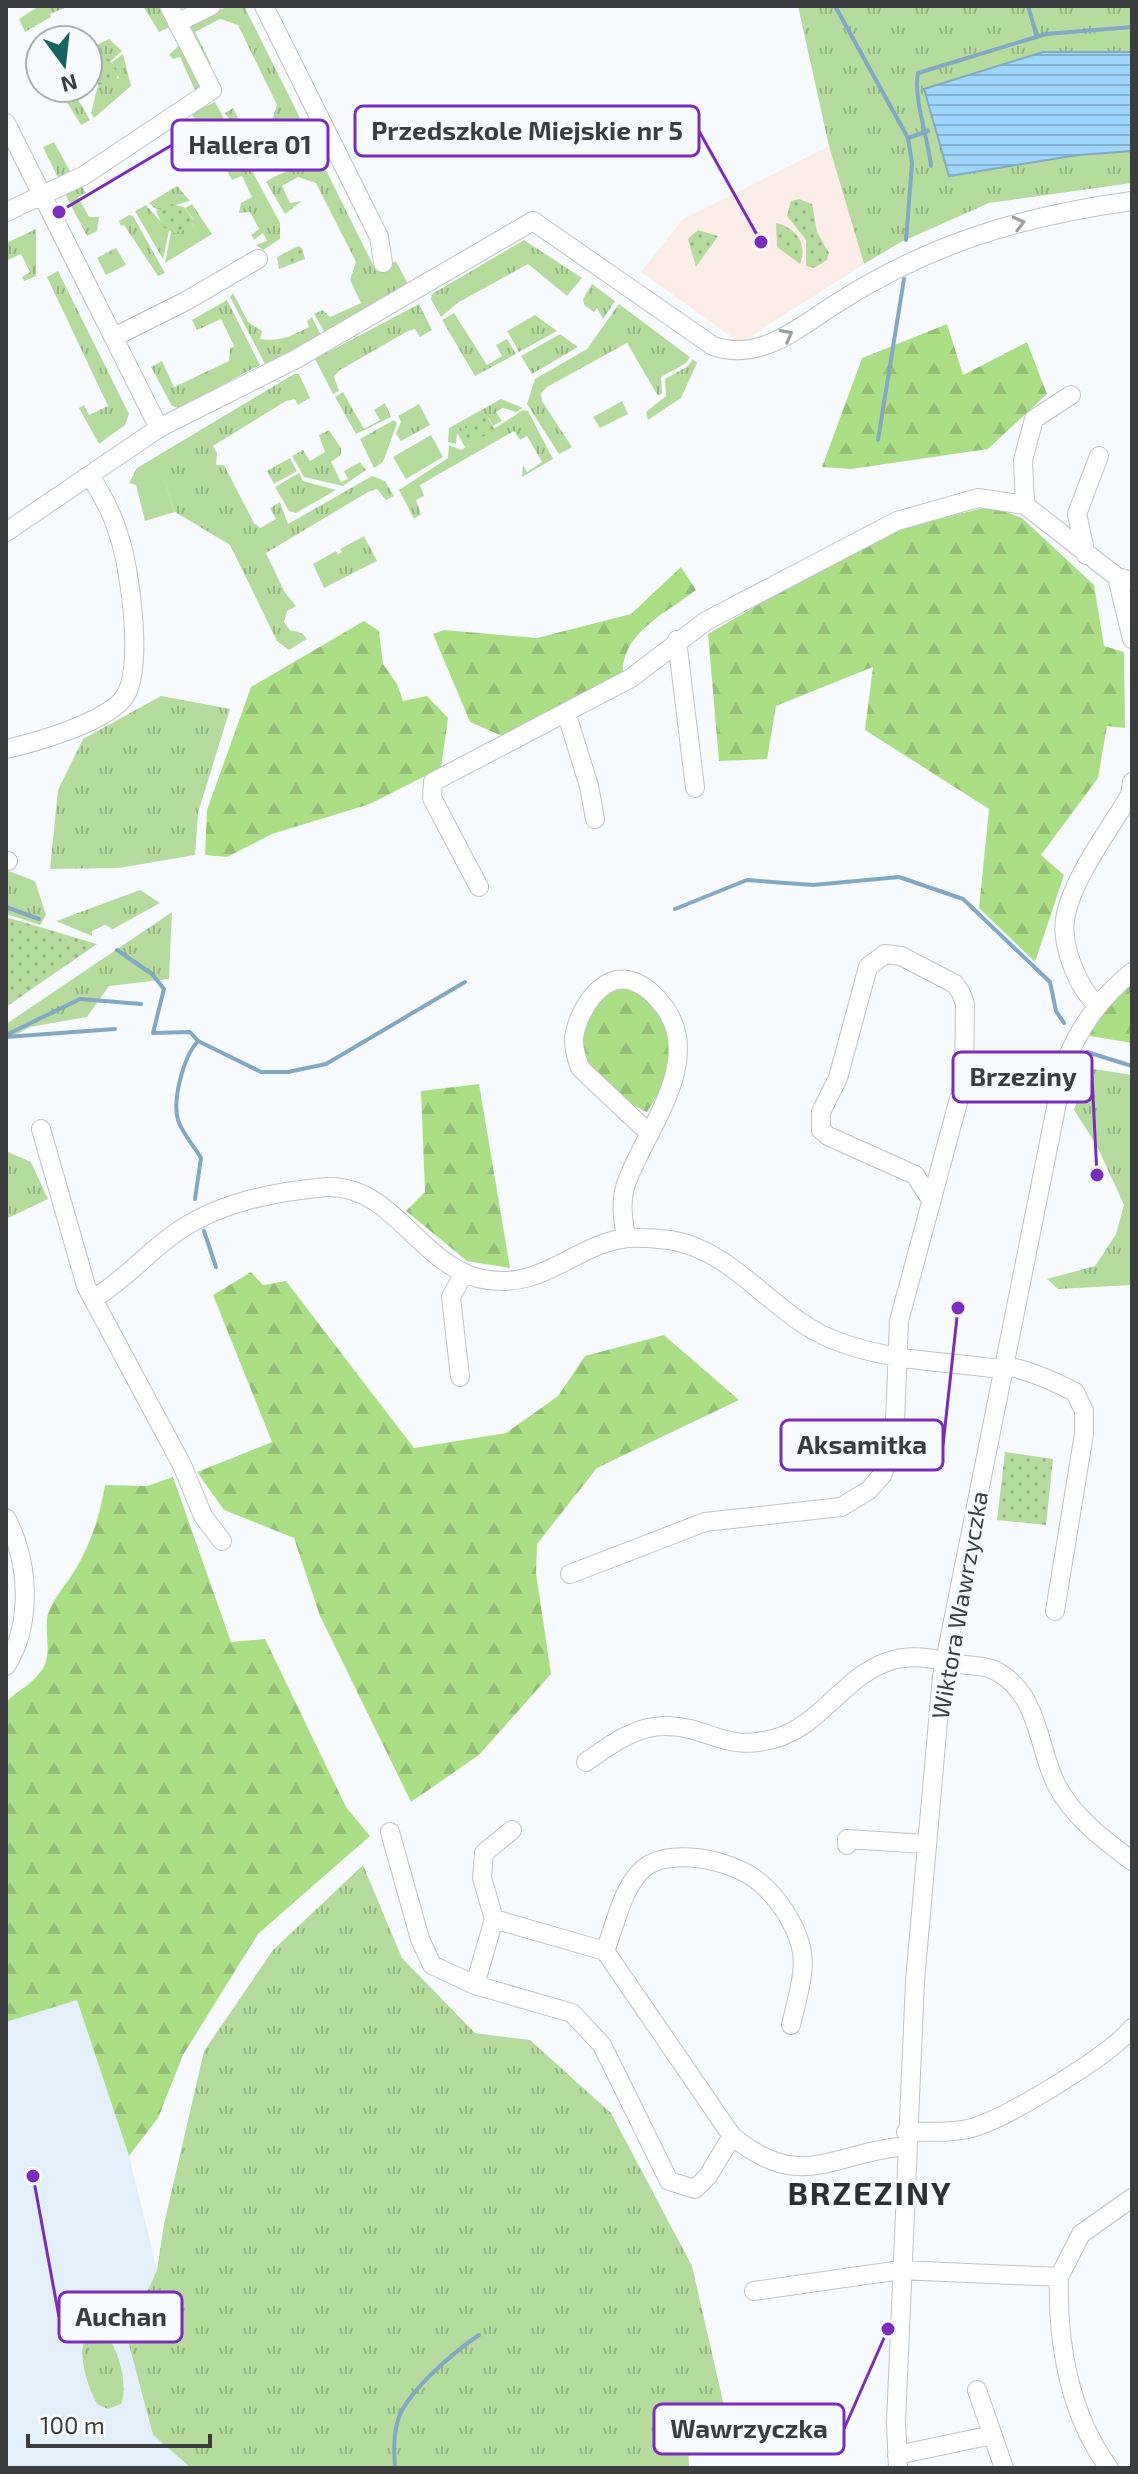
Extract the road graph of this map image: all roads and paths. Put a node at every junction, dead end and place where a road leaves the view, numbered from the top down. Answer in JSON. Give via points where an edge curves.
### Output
{"nodes":[{"id":1,"x":211,"y":6,"type":"edge"},
{"id":2,"x":264,"y":6,"type":"edge"},
{"id":3,"x":173,"y":14,"type":"edge"},
{"id":4,"x":6,"y":123,"type":"edge"},
{"id":5,"x":42,"y":195,"type":"junction"},
{"id":6,"x":1132,"y":201,"type":"edge"},
{"id":7,"x":6,"y":212,"type":"edge"},
{"id":8,"x":258,"y":259,"type":"dead end"},
{"id":9,"x":383,"y":263,"type":"dead end"},
{"id":10,"x":114,"y":337,"type":"junction"},
{"id":11,"x":1071,"y":395,"type":"dead end"},
{"id":12,"x":159,"y":428,"type":"junction"},
{"id":13,"x":1099,"y":456,"type":"dead end"},
{"id":14,"x":90,"y":476,"type":"junction"},
{"id":15,"x":1025,"y":505,"type":"junction"},
{"id":16,"x":6,"y":532,"type":"edge"},
{"id":17,"x":1086,"y":555,"type":"junction"},
{"id":18,"x":1124,"y":579,"type":"edge"},
{"id":19,"x":1132,"y":639,"type":"edge"},
{"id":20,"x":677,"y":640,"type":"junction"},
{"id":21,"x":566,"y":712,"type":"junction"},
{"id":22,"x":6,"y":749,"type":"edge"},
{"id":23,"x":1132,"y":782,"type":"edge"},
{"id":24,"x":695,"y":788,"type":"dead end"},
{"id":25,"x":595,"y":819,"type":"dead end"},
{"id":26,"x":479,"y":887,"type":"dead end"},
{"id":27,"x":1132,"y":972,"type":"edge"},
{"id":28,"x":1097,"y":1005,"type":"junction"},
{"id":29,"x":41,"y":1129,"type":"dead end"},
{"id":30,"x":650,"y":1134,"type":"junction"},
{"id":31,"x":931,"y":1200,"type":"junction"},
{"id":32,"x":626,"y":1238,"type":"junction"},
{"id":33,"x":464,"y":1273,"type":"junction"},
{"id":34,"x":93,"y":1299,"type":"junction"},
{"id":35,"x":896,"y":1357,"type":"junction"},
{"id":36,"x":1001,"y":1368,"type":"junction"},
{"id":37,"x":460,"y":1377,"type":"dead end"},
{"id":38,"x":6,"y":1518,"type":"edge"},
{"id":39,"x":222,"y":1541,"type":"dead end"},
{"id":40,"x":570,"y":1574,"type":"dead end"},
{"id":41,"x":1055,"y":1611,"type":"dead end"},
{"id":42,"x":945,"y":1660,"type":"junction"},
{"id":43,"x":6,"y":1666,"type":"edge"},
{"id":44,"x":586,"y":1762,"type":"dead end"},
{"id":45,"x":512,"y":1830,"type":"dead end"},
{"id":46,"x":390,"y":1832,"type":"dead end"},
{"id":47,"x":925,"y":1844,"type":"junction"},
{"id":48,"x":847,"y":1845,"type":"dead end"},
{"id":49,"x":1132,"y":1861,"type":"edge"},
{"id":50,"x":494,"y":1919,"type":"junction"},
{"id":51,"x":605,"y":1951,"type":"junction"},
{"id":52,"x":475,"y":1985,"type":"junction"},
{"id":53,"x":791,"y":2025,"type":"dead end"},
{"id":54,"x":1132,"y":2028,"type":"edge"},
{"id":55,"x":732,"y":2136,"type":"junction"},
{"id":56,"x":906,"y":2139,"type":"junction"},
{"id":57,"x":1132,"y":2198,"type":"edge"},
{"id":58,"x":901,"y":2270,"type":"junction"},
{"id":59,"x":1059,"y":2277,"type":"junction"},
{"id":60,"x":754,"y":2291,"type":"dead end"},
{"id":61,"x":977,"y":2390,"type":"dead end"},
{"id":62,"x":992,"y":2435,"type":"junction"},
{"id":63,"x":897,"y":2461,"type":"edge"},
{"id":64,"x":1004,"y":2468,"type":"edge"},
{"id":65,"x":1109,"y":2468,"type":"edge"}],
"edges":[{"from":1,"to":3,"type":"street"},
{"from":2,"to":9,"type":"street","via":[[379,237]]},
{"from":3,"to":5,"type":"street","via":[[212,90],[83,176]]},
{"from":4,"to":5,"type":"street"},
{"from":5,"to":7,"type":"street"},
{"from":5,"to":10,"type":"street"},
{"from":12,"to":6,"type":"street","one_way":true,"via":[[307,353],[533,221],[729,352],[772,343],[896,268],[967,237]]},
{"from":8,"to":10,"type":"street"},
{"from":10,"to":12,"type":"street"},
{"from":11,"to":15,"type":"street","via":[[1034,419],[1023,460]]},
{"from":12,"to":14,"type":"street"},
{"from":13,"to":17,"type":"street","via":[[1077,514]]},
{"from":14,"to":16,"type":"street"},
{"from":14,"to":22,"type":"street","via":[[126,560],[134,668],[125,697],[111,711]]},
{"from":15,"to":17,"type":"street"},
{"from":15,"to":20,"type":"street","via":[[978,498],[897,521]]},
{"from":17,"to":18,"type":"street"},
{"from":18,"to":19,"type":"street"},
{"from":20,"to":21,"type":"street","via":[[631,678]]},
{"from":20,"to":24,"type":"street"},
{"from":21,"to":25,"type":"street"},
{"from":21,"to":26,"type":"street","via":[[433,782],[432,798]]},
{"from":23,"to":28,"type":"street","via":[[1130,795],[1065,916],[1075,971]]},
{"from":27,"to":28,"type":"street","name":"Wiktora Wawrzyczka"},
{"from":28,"to":36,"type":"street","name":"Wiktora Wawrzyczka","via":[[1065,1063]]},
{"from":29,"to":34,"type":"street","via":[[76,1258]]},
{"from":30,"to":30,"type":"street","via":[[580,1068],[575,1054],[574,1037],[587,1007],[612,980],[630,980],[646,988],[676,1024],[681,1048]]},
{"from":30,"to":32,"type":"street","via":[[626,1186]]},
{"from":31,"to":31,"type":"street","via":[[915,1175],[828,1136],[819,1121],[838,1078],[868,967],[885,954],[901,956],[955,984],[965,1004],[964,1080]]},
{"from":31,"to":35,"type":"street","via":[[899,1321]]},
{"from":32,"to":33,"type":"street","via":[[513,1281]]},
{"from":32,"to":35,"type":"street","via":[[693,1245],[811,1329]]},
{"from":33,"to":34,"type":"street","via":[[369,1195],[345,1186],[327,1187],[208,1211]]},
{"from":33,"to":37,"type":"street","via":[[451,1297]]},
{"from":34,"to":39,"type":"street","via":[[182,1465],[203,1516]]},
{"from":35,"to":36,"type":"street"},
{"from":35,"to":40,"type":"street","via":[[890,1457],[882,1475],[859,1498],[841,1507],[705,1522]]},
{"from":36,"to":41,"type":"street","via":[[1015,1368],[1075,1392],[1084,1411]]},
{"from":36,"to":42,"type":"street","name":"Wiktora Wawrzyczka"},
{"from":38,"to":43,"type":"street","via":[[22,1558],[24,1585],[19,1637]]},
{"from":42,"to":44,"type":"street","via":[[909,1657],[887,1662],[802,1727],[777,1738],[749,1744],[718,1741],[667,1726],[617,1740]]},
{"from":42,"to":47,"type":"street","name":"Wiktora Wawrzyczka"},
{"from":42,"to":49,"type":"street","via":[[992,1669],[1009,1680],[1032,1712],[1056,1784],[1070,1806]]},
{"from":45,"to":50,"type":"street","via":[[484,1853],[482,1878]]},
{"from":46,"to":52,"type":"street","via":[[432,1965]]},
{"from":47,"to":48,"type":"street","via":[[847,1839]]},
{"from":47,"to":56,"type":"street","name":"Wiktora Wawrzyczka"},
{"from":50,"to":51,"type":"street"},
{"from":50,"to":52,"type":"street"},
{"from":51,"to":53,"type":"street","via":[[629,1886],[641,1870],[661,1860],[690,1856],[727,1865],[758,1881],[791,1920],[802,1950]]},
{"from":51,"to":55,"type":"street"},
{"from":52,"to":55,"type":"street","via":[[572,2013],[602,2045],[669,2181],[695,2189]]},
{"from":54,"to":56,"type":"street","via":[[1108,2051],[1002,2115],[974,2127]]},
{"from":55,"to":56,"type":"street","via":[[775,2165],[809,2166]]},
{"from":56,"to":58,"type":"street","name":"Wiktora Wawrzyczka"},
{"from":57,"to":59,"type":"street","via":[[1081,2234]]},
{"from":58,"to":59,"type":"street"},
{"from":58,"to":60,"type":"street"},
{"from":58,"to":63,"type":"street","name":"Wiktora Wawrzyczka"},
{"from":59,"to":65,"type":"street","via":[[1059,2318],[1069,2377],[1090,2440]]},
{"from":61,"to":62,"type":"street"},
{"from":62,"to":63,"type":"street"},
{"from":62,"to":64,"type":"street"}]}
